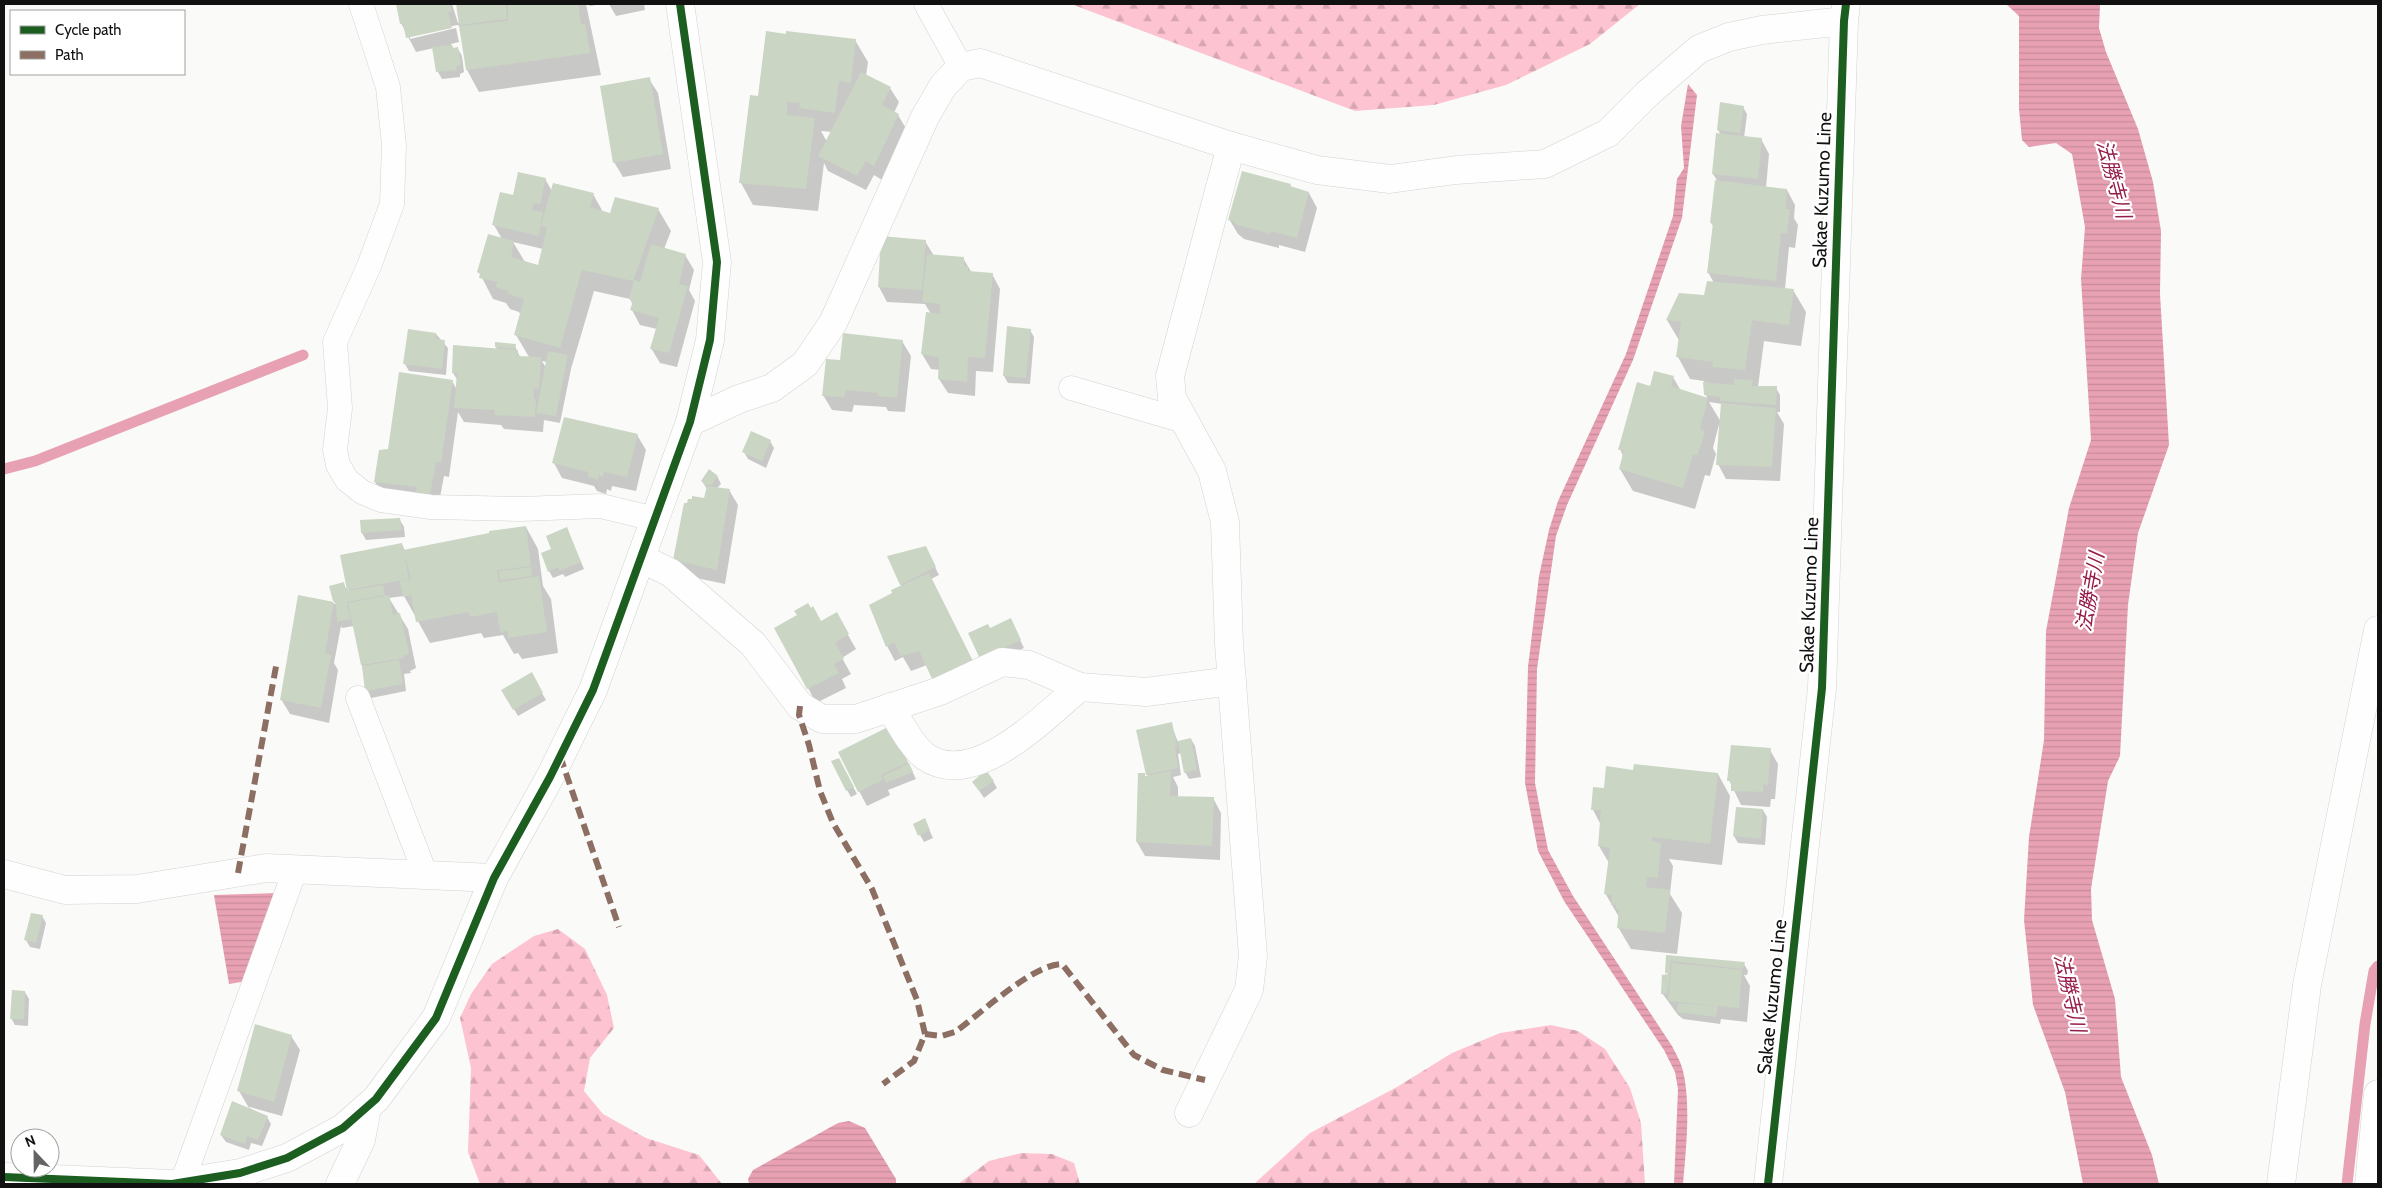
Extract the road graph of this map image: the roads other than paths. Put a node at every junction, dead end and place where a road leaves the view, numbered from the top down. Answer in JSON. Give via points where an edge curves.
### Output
{"nodes":[{"id":1,"x":361,"y":4,"type":"edge"},
{"id":2,"x":680,"y":4,"type":"edge"},
{"id":3,"x":926,"y":4,"type":"edge"},
{"id":4,"x":1845,"y":13,"type":"edge"},
{"id":5,"x":961,"y":67,"type":"junction"},
{"id":6,"x":1231,"y":146,"type":"junction"},
{"id":7,"x":1071,"y":388,"type":"dead end"},
{"id":8,"x":1184,"y":420,"type":"junction"},
{"id":9,"x":690,"y":422,"type":"junction"},
{"id":10,"x":655,"y":519,"type":"junction"},
{"id":11,"x":641,"y":558,"type":"junction"},
{"id":12,"x":2378,"y":630,"type":"edge"},
{"id":13,"x":1232,"y":681,"type":"junction"},
{"id":14,"x":1080,"y":688,"type":"junction"},
{"id":15,"x":358,"y":698,"type":"dead end"},
{"id":16,"x":890,"y":708,"type":"junction"},
{"id":17,"x":295,"y":870,"type":"junction"},
{"id":18,"x":4,"y":874,"type":"edge"},
{"id":19,"x":426,"y":876,"type":"junction"},
{"id":20,"x":494,"y":878,"type":"junction"},
{"id":21,"x":2378,"y":1094,"type":"edge"},
{"id":22,"x":367,"y":1107,"type":"junction"},
{"id":23,"x":1189,"y":1113,"type":"dead end"},
{"id":24,"x":4,"y":1177,"type":"edge"},
{"id":25,"x":182,"y":1182,"type":"junction"},
{"id":26,"x":340,"y":1184,"type":"edge"},
{"id":27,"x":1768,"y":1184,"type":"edge"},
{"id":28,"x":2281,"y":1184,"type":"edge"},
{"id":29,"x":2369,"y":1184,"type":"edge"}],
"edges":[{"from":1,"to":10,"type":"lane","via":[[388,87],[394,145],[392,204],[335,342],[340,408],[336,450],[338,465],[347,480],[362,492],[381,500],[431,507],[521,510],[602,506]]},
{"from":2,"to":9,"type":"street","via":[[717,262],[710,340]]},
{"from":3,"to":5,"type":"lane"},
{"from":4,"to":6,"type":"street","via":[[1729,37],[1699,49],[1608,133],[1545,164],[1456,170],[1390,179],[1317,170]]},
{"from":4,"to":27,"type":"street","name":"Sakae Kuzumo Line","via":[[1822,688]]},
{"from":5,"to":6,"type":"street","via":[[980,63]]},
{"from":5,"to":9,"type":"street","via":[[943,86],[924,118],[833,323],[805,364],[772,388]]},
{"from":6,"to":8,"type":"street","via":[[1170,376],[1172,398]]},
{"from":7,"to":8,"type":"lane"},
{"from":8,"to":13,"type":"street","via":[[1212,471],[1225,522]]},
{"from":9,"to":10,"type":"street"},
{"from":10,"to":11,"type":"street"},
{"from":11,"to":16,"type":"street","via":[[671,573],[753,644],[800,706],[822,719],[856,719]]},
{"from":11,"to":20,"type":"street","via":[[593,690]]},
{"from":12,"to":28,"type":"street","via":[[2307,985]]},
{"from":13,"to":14,"type":"street","via":[[1146,692]]},
{"from":13,"to":23,"type":"street","via":[[1253,956],[1249,990]]},
{"from":14,"to":16,"type":"street","via":[[1029,665],[1002,662]]},
{"from":14,"to":16,"type":"street","via":[[1009,744],[978,763],[959,766],[938,763],[926,756]]},
{"from":15,"to":19,"type":"lane"},
{"from":17,"to":18,"type":"street","via":[[266,868],[137,889],[65,890]]},
{"from":17,"to":19,"type":"street"},
{"from":17,"to":25,"type":"lane"},
{"from":19,"to":20,"type":"street"},
{"from":20,"to":22,"type":"street","via":[[436,1018]]},
{"from":21,"to":29,"type":"street"},
{"from":22,"to":25,"type":"street","via":[[343,1128],[287,1158],[240,1173]]},
{"from":22,"to":26,"type":"street","via":[[361,1140]]},
{"from":24,"to":25,"type":"street"}]}
